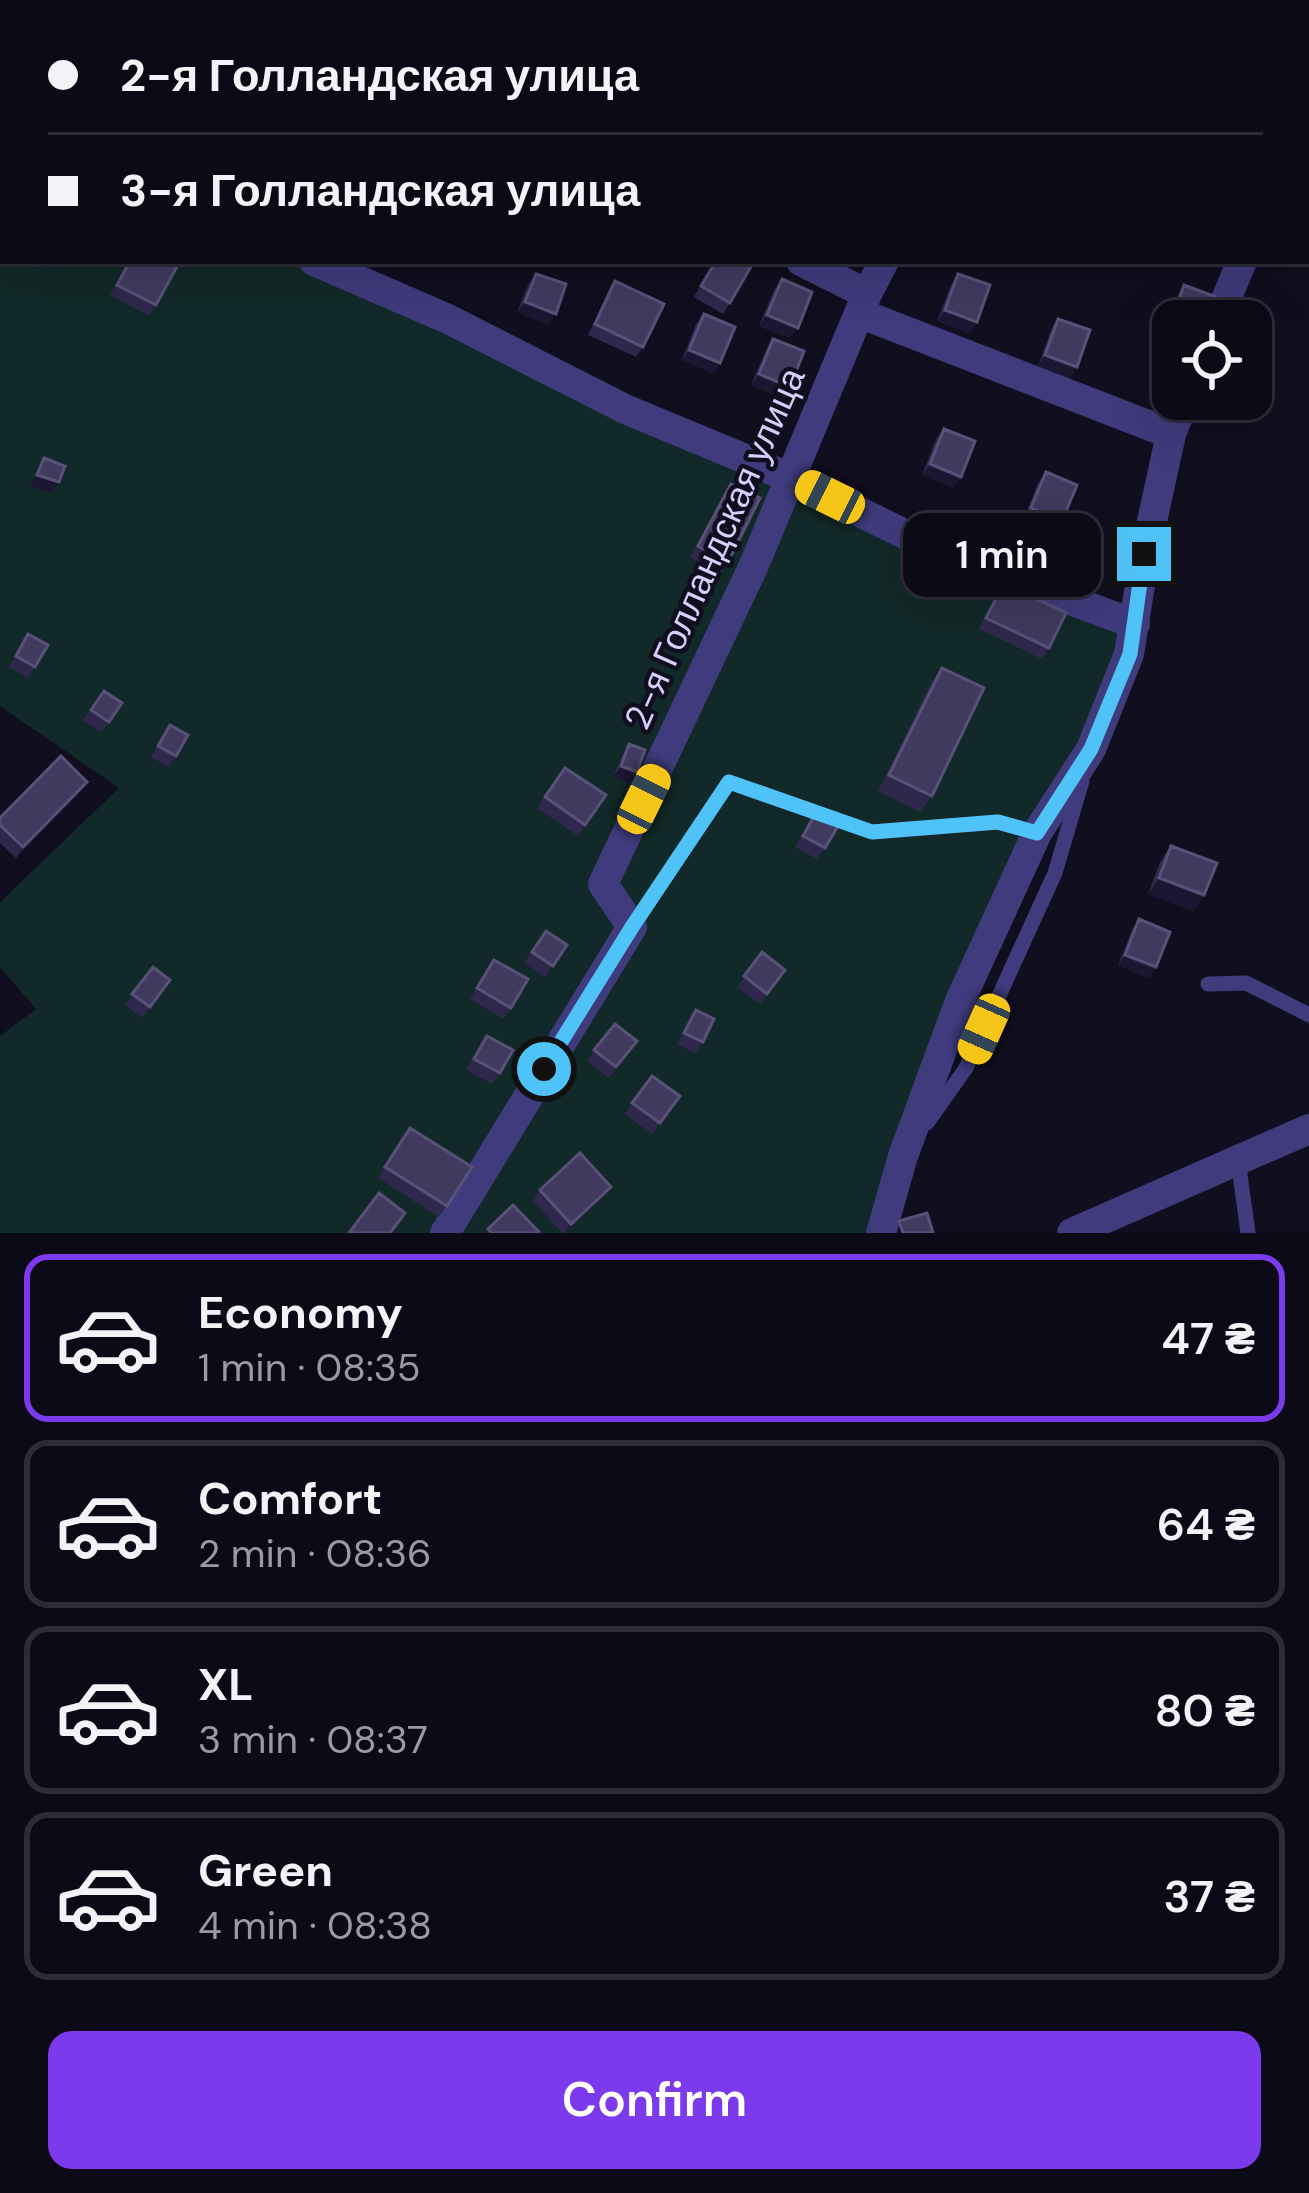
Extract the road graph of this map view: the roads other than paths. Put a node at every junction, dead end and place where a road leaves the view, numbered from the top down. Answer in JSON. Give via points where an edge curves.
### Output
{"nodes":[{"id":1,"x":324,"y":264,"type":"edge"},
{"id":2,"x":805,"y":264,"type":"edge"},
{"id":3,"x":882,"y":264,"type":"edge"},
{"id":4,"x":1230,"y":264,"type":"edge"},
{"id":5,"x":1222,"y":300,"type":"edge"},
{"id":6,"x":862,"y":303,"type":"junction"},
{"id":7,"x":1177,"y":420,"type":"edge"},
{"id":8,"x":1171,"y":434,"type":"junction"},
{"id":9,"x":791,"y":478,"type":"junction"},
{"id":10,"x":1135,"y":624,"type":"junction"},
{"id":11,"x":1091,"y":749,"type":"junction"},
{"id":12,"x":1037,"y":833,"type":"junction"},
{"id":13,"x":632,"y":927,"type":"junction"},
{"id":14,"x":1208,"y":984,"type":"dead end"},
{"id":15,"x":1309,"y":1015,"type":"edge"},
{"id":16,"x":1309,"y":1129,"type":"edge"},
{"id":17,"x":903,"y":1156,"type":"junction"},
{"id":18,"x":1238,"y":1160,"type":"junction"},
{"id":19,"x":446,"y":1233,"type":"edge"},
{"id":20,"x":881,"y":1233,"type":"edge"},
{"id":21,"x":1072,"y":1233,"type":"edge"},
{"id":22,"x":1248,"y":1233,"type":"edge"}],
"edges":[{"from":1,"to":9,"type":"street","via":[[626,409]]},
{"from":2,"to":6,"type":"street"},
{"from":3,"to":6,"type":"street","name":"2-я Голландская улица"},
{"from":4,"to":5,"type":"street"},
{"from":6,"to":8,"type":"street"},
{"from":6,"to":9,"type":"street","name":"2-я Голландская улица"},
{"from":7,"to":8,"type":"street"},
{"from":8,"to":10,"type":"street"},
{"from":9,"to":10,"type":"street","via":[[945,554]]},
{"from":9,"to":13,"type":"street","name":"2-я Голландская улица","via":[[603,884]]},
{"from":10,"to":11,"type":"street"},
{"from":11,"to":12,"type":"street"},
{"from":11,"to":17,"type":"lane","via":[[1055,873],[966,1068]]},
{"from":12,"to":13,"type":"lane","via":[[998,822],[872,832],[729,782]]},
{"from":12,"to":17,"type":"street","via":[[960,1001]]},
{"from":13,"to":19,"type":"street"},
{"from":14,"to":15,"type":"lane","via":[[1246,983]]},
{"from":16,"to":18,"type":"street"},
{"from":17,"to":20,"type":"street"},
{"from":18,"to":21,"type":"street"},
{"from":18,"to":22,"type":"lane"}]}
